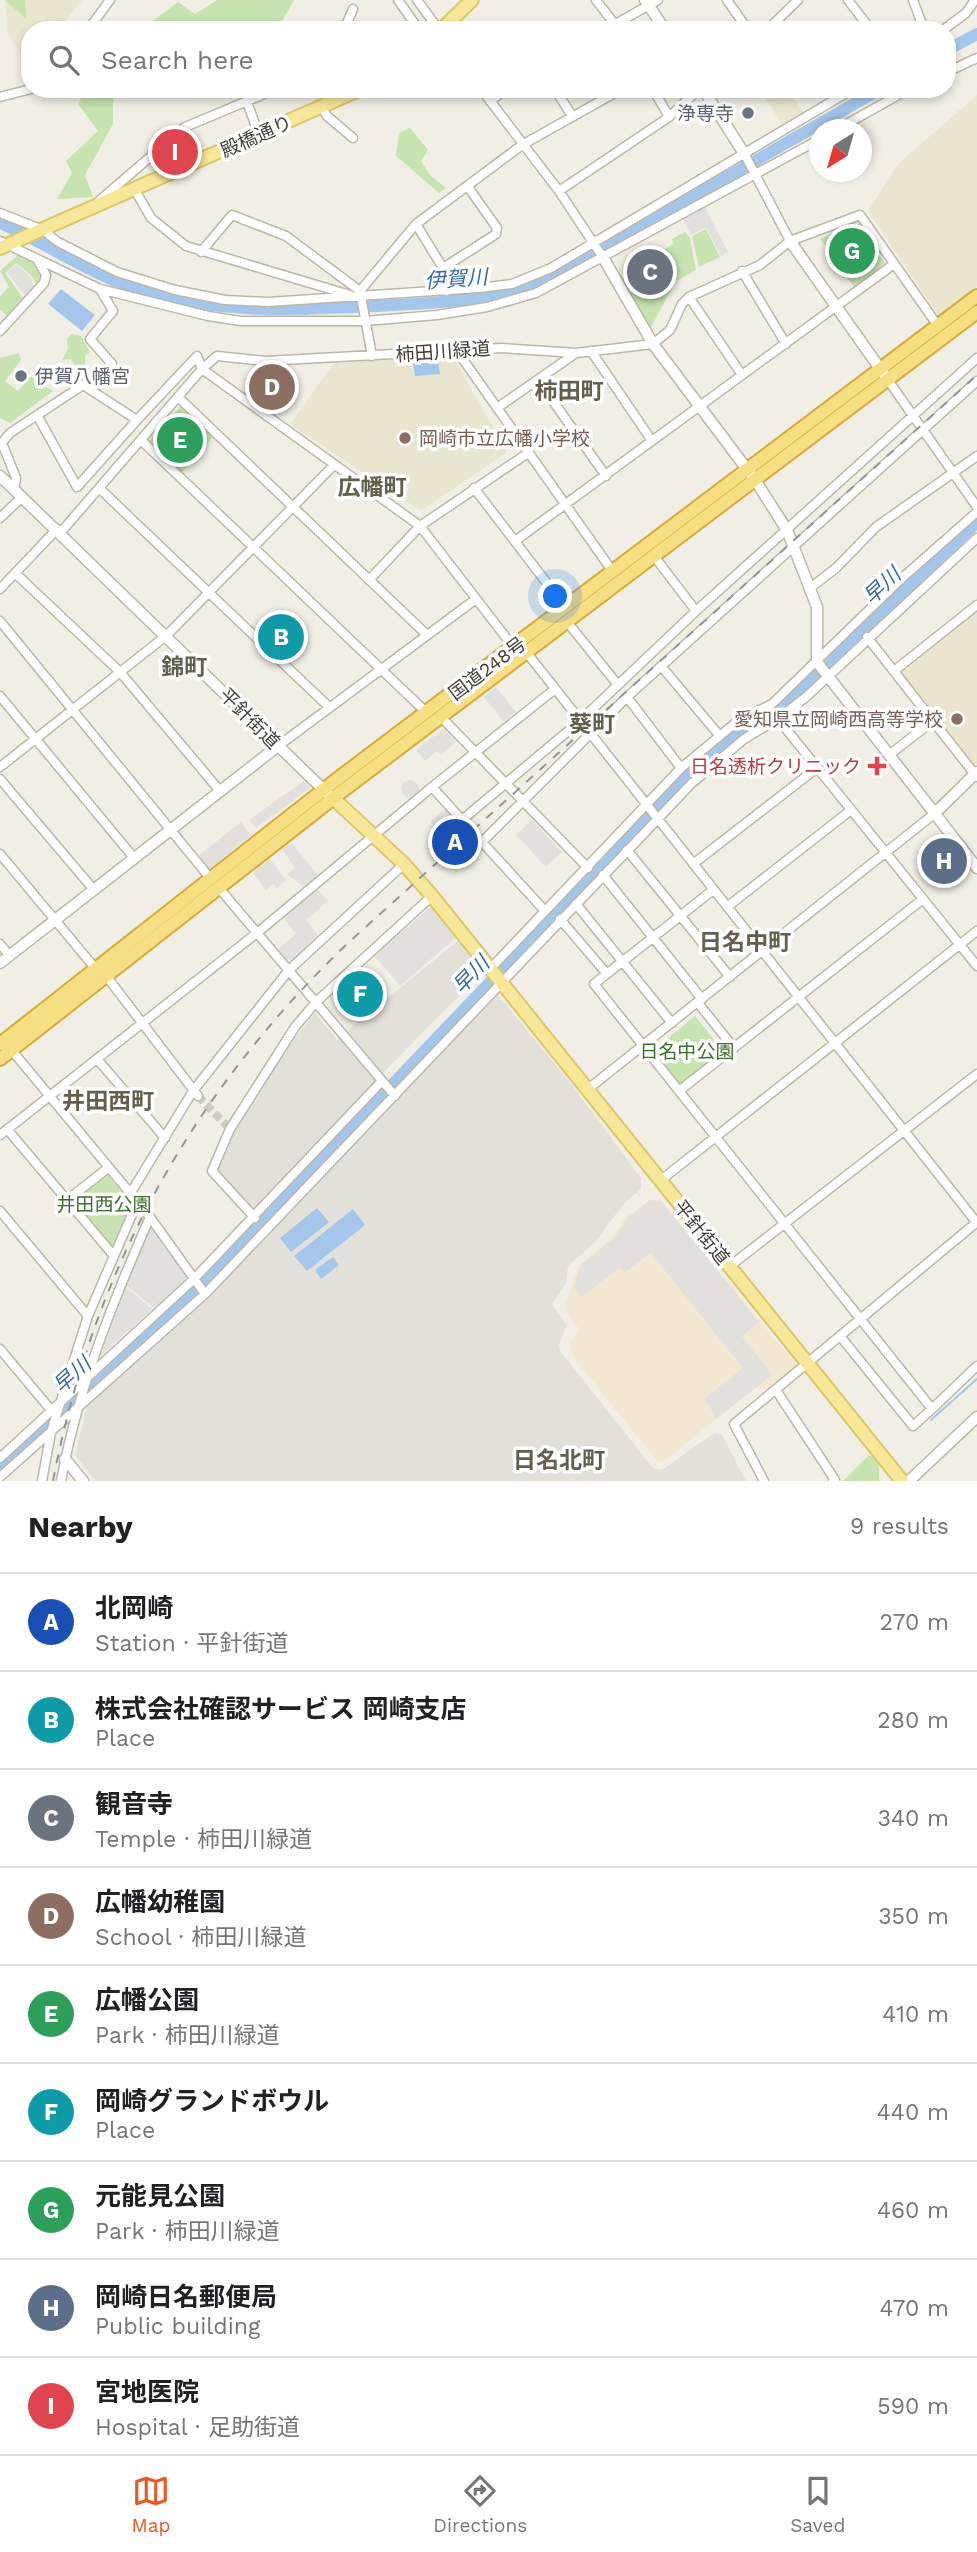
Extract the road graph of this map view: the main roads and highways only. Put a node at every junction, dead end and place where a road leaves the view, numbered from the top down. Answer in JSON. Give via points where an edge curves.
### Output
{"nodes":[{"id":1,"x":472,"y":0,"type":"edge"},
{"id":2,"x":450,"y":21,"type":"edge"},
{"id":3,"x":343,"y":98,"type":"edge"},
{"id":4,"x":6,"y":244,"type":"edge"},
{"id":5,"x":977,"y":296,"type":"edge"},
{"id":6,"x":977,"y":312,"type":"edge"},
{"id":7,"x":884,"y":375,"type":"junction"},
{"id":8,"x":329,"y":795,"type":"junction"},
{"id":9,"x":215,"y":883,"type":"junction"},
{"id":10,"x":4,"y":1043,"type":"edge"},
{"id":11,"x":0,"y":1059,"type":"edge"},
{"id":12,"x":902,"y":1481,"type":"edge"}],
"edges":[{"from":1,"to":2,"type":"main road"},
{"from":3,"to":4,"type":"main road","name":"殿橋通り"},
{"from":5,"to":7,"type":"highway","name":"国道248号"},
{"from":6,"to":7,"type":"highway","name":"国道248号"},
{"from":7,"to":8,"type":"highway","name":"国道248号","via":[[568,623],[442,718]]},
{"from":7,"to":8,"type":"highway","name":"国道248号","via":[[746,470],[427,713]]},
{"from":8,"to":9,"type":"highway","name":"国道248号"},
{"from":8,"to":12,"type":"main road","name":"平針街道","via":[[432,896]]},
{"from":9,"to":10,"type":"highway","name":"国道248号","via":[[95,968]]},
{"from":9,"to":10,"type":"highway","name":"国道248号","via":[[107,977]]},
{"from":10,"to":11,"type":"highway","name":"国道248号"}]}
